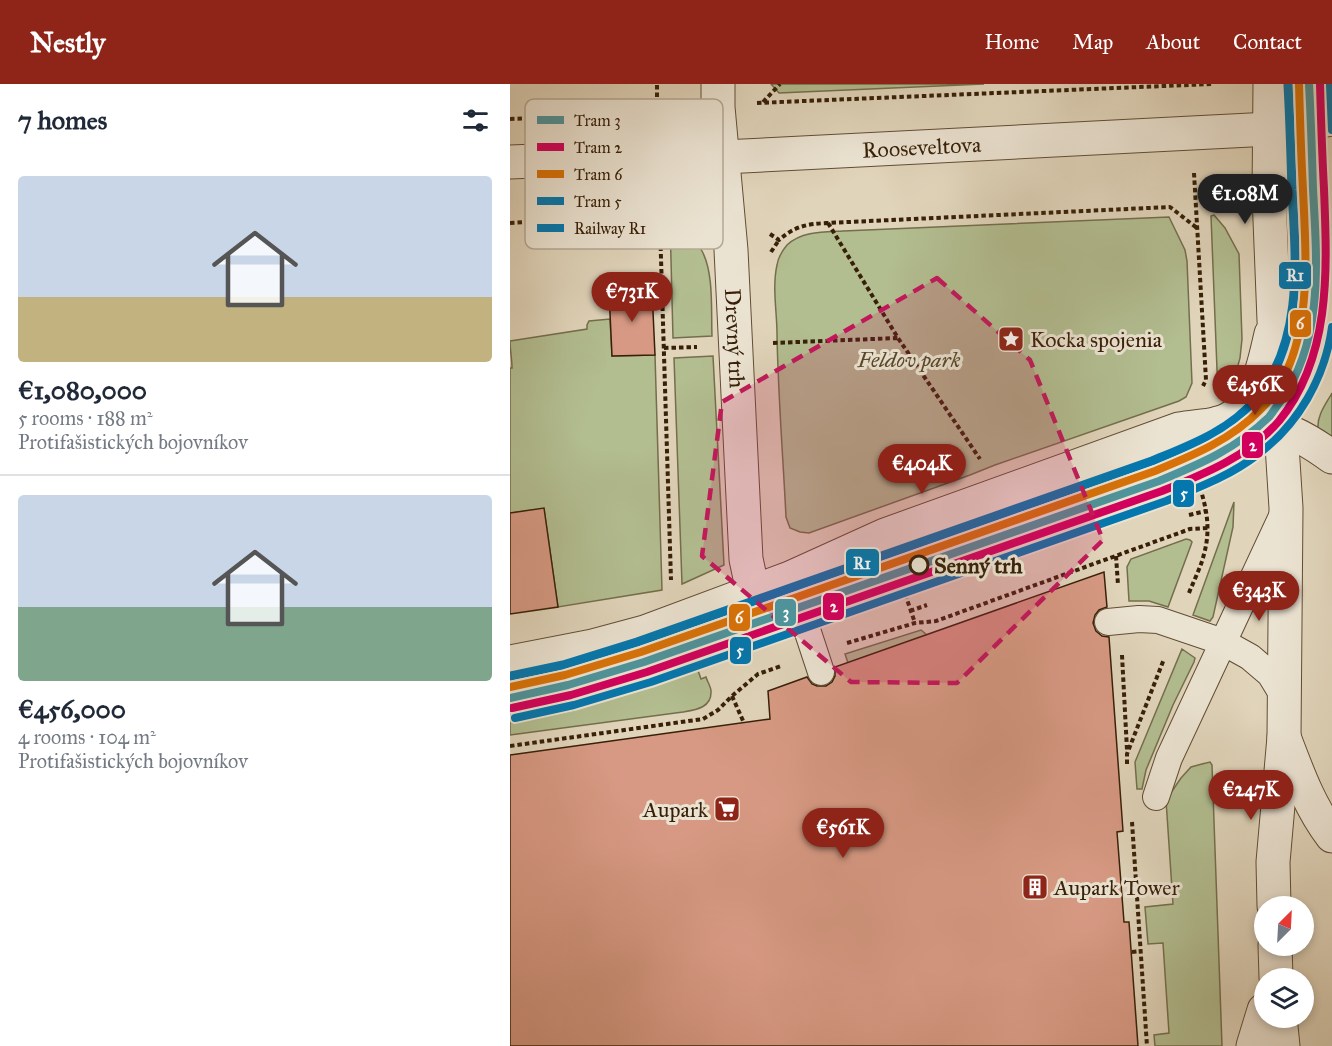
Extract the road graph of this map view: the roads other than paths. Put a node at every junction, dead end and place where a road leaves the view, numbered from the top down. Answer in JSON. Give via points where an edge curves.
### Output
{"nodes":[{"id":1,"x":1270,"y":84,"type":"edge"},
{"id":2,"x":1332,"y":119,"type":"edge"},
{"id":3,"x":1270,"y":129,"type":"junction"},
{"id":4,"x":723,"y":157,"type":"joint"},
{"id":5,"x":525,"y":161,"type":"edge"},
{"id":6,"x":510,"y":162,"type":"edge"},
{"id":7,"x":1274,"y":320,"type":"junction"},
{"id":8,"x":1218,"y":423,"type":"junction"},
{"id":9,"x":1281,"y":429,"type":"junction"},
{"id":10,"x":1332,"y":457,"type":"edge"},
{"id":11,"x":1286,"y":508,"type":"junction"},
{"id":12,"x":790,"y":578,"type":"junction"},
{"id":13,"x":753,"y":592,"type":"junction"},
{"id":14,"x":1108,"y":622,"type":"dead end"},
{"id":15,"x":1223,"y":642,"type":"junction"},
{"id":16,"x":510,"y":662,"type":"edge"},
{"id":17,"x":821,"y":672,"type":"dead end"},
{"id":18,"x":1284,"y":697,"type":"junction"},
{"id":19,"x":1284,"y":737,"type":"junction"},
{"id":20,"x":1156,"y":797,"type":"dead end"},
{"id":21,"x":1332,"y":836,"type":"edge"},
{"id":22,"x":1274,"y":896,"type":"edge"},
{"id":23,"x":1258,"y":1028,"type":"edge"},
{"id":24,"x":1281,"y":1028,"type":"edge"},
{"id":25,"x":1253,"y":1046,"type":"edge"},
{"id":26,"x":1283,"y":1046,"type":"edge"}],
"edges":[{"from":1,"to":3,"type":"street"},
{"from":2,"to":3,"type":"street","name":"Rooseveltova"},
{"from":3,"to":4,"type":"street","name":"Rooseveltova"},
{"from":3,"to":7,"type":"street"},
{"from":4,"to":13,"type":"street","name":"Drevný trh","via":[[746,560]]},
{"from":5,"to":6,"type":"street","name":"Rooseveltova"},
{"from":7,"to":8,"type":"street","via":[[1257,385],[1240,411]]},
{"from":7,"to":9,"type":"street"},
{"from":8,"to":9,"type":"street","via":[[1251,422]]},
{"from":8,"to":12,"type":"street","via":[[1179,429],[929,519]]},
{"from":9,"to":10,"type":"street"},
{"from":9,"to":11,"type":"street"},
{"from":11,"to":15,"type":"lane"},
{"from":11,"to":18,"type":"street"},
{"from":12,"to":13,"type":"street"},
{"from":12,"to":17,"type":"lane"},
{"from":13,"to":16,"type":"street","via":[[645,632]]},
{"from":14,"to":15,"type":"lane","via":[[1158,620]]},
{"from":15,"to":18,"type":"lane","via":[[1270,674]]},
{"from":15,"to":20,"type":"lane","via":[[1169,758]]},
{"from":18,"to":19,"type":"street"},
{"from":19,"to":21,"type":"street","via":[[1305,792]]},
{"from":19,"to":22,"type":"street"},
{"from":23,"to":25,"type":"street"},
{"from":24,"to":26,"type":"street"}]}
